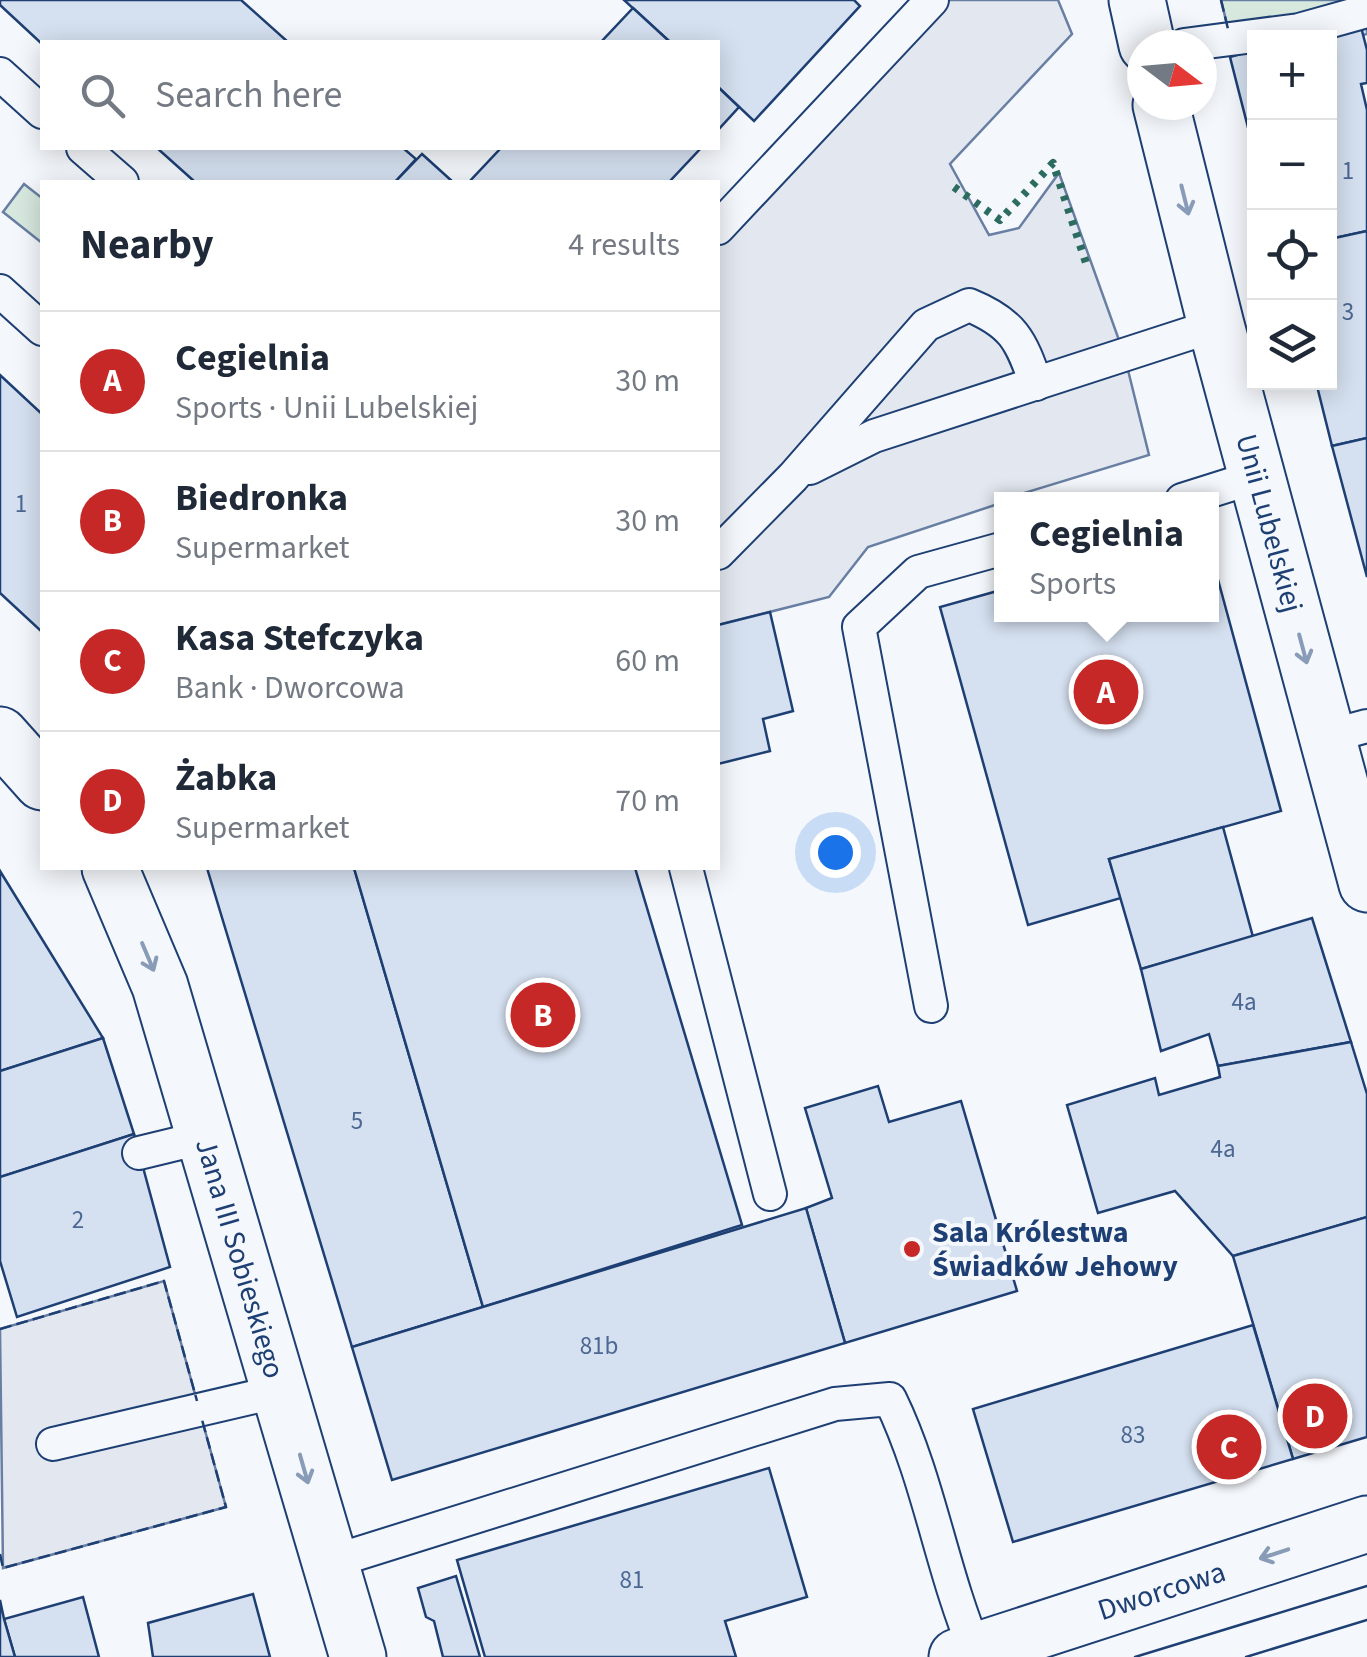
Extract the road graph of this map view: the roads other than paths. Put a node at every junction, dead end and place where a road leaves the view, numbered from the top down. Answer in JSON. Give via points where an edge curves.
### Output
{"nodes":[{"id":1,"x":932,"y":0,"type":"edge"},
{"id":2,"x":1137,"y":0,"type":"edge"},
{"id":3,"x":1367,"y":11,"type":"edge"},
{"id":4,"x":1144,"y":30,"type":"edge"},
{"id":5,"x":1217,"y":41,"type":"edge"},
{"id":6,"x":0,"y":74,"type":"edge"},
{"id":7,"x":40,"y":110,"type":"edge"},
{"id":8,"x":1166,"y":120,"type":"edge"},
{"id":9,"x":85,"y":150,"type":"edge"},
{"id":10,"x":120,"y":180,"type":"edge"},
{"id":11,"x":720,"y":226,"type":"edge"},
{"id":12,"x":0,"y":291,"type":"edge"},
{"id":13,"x":1216,"y":325,"type":"junction"},
{"id":14,"x":40,"y":327,"type":"edge"},
{"id":15,"x":1036,"y":384,"type":"junction"},
{"id":16,"x":1258,"y":476,"type":"junction"},
{"id":17,"x":793,"y":477,"type":"junction"},
{"id":18,"x":1207,"y":492,"type":"edge"},
{"id":19,"x":720,"y":552,"type":"edge"},
{"id":20,"x":994,"y":552,"type":"edge"},
{"id":21,"x":1347,"y":732,"type":"edge"},
{"id":22,"x":0,"y":735,"type":"edge"},
{"id":23,"x":40,"y":780,"type":"edge"},
{"id":24,"x":111,"y":870,"type":"edge"},
{"id":25,"x":687,"y":870,"type":"edge"},
{"id":26,"x":1367,"y":884,"type":"edge"},
{"id":27,"x":931,"y":1006,"type":"dead end"},
{"id":28,"x":204,"y":1136,"type":"junction"},
{"id":29,"x":139,"y":1154,"type":"dead end"},
{"id":30,"x":770,"y":1194,"type":"dead end"},
{"id":31,"x":280,"y":1391,"type":"junction"},
{"id":32,"x":53,"y":1444,"type":"dead end"},
{"id":33,"x":1367,"y":1524,"type":"edge"},
{"id":34,"x":331,"y":1562,"type":"junction"},
{"id":35,"x":967,"y":1654,"type":"edge"},
{"id":36,"x":358,"y":1657,"type":"edge"}],
"edges":[{"from":1,"to":11,"type":"lane"},
{"from":2,"to":4,"type":"street"},
{"from":3,"to":5,"type":"lane","via":[[1299,30]]},
{"from":6,"to":7,"type":"lane"},
{"from":8,"to":13,"type":"street","name":"Unii Lubelskiej","one_way":true},
{"from":9,"to":10,"type":"lane"},
{"from":12,"to":14,"type":"lane"},
{"from":13,"to":15,"type":"lane"},
{"from":13,"to":16,"type":"street","name":"Unii Lubelskiej"},
{"from":15,"to":17,"type":"lane","via":[[874,436]]},
{"from":15,"to":17,"type":"lane","via":[[1003,319],[969,304],[926,326]]},
{"from":16,"to":18,"type":"lane"},
{"from":16,"to":21,"type":"street","name":"Unii Lubelskiej","one_way":true},
{"from":17,"to":19,"type":"lane"},
{"from":20,"to":27,"type":"lane","via":[[918,572],[859,627]]},
{"from":21,"to":26,"type":"street","name":"Unii Lubelskiej"},
{"from":22,"to":23,"type":"street"},
{"from":24,"to":28,"type":"street","name":"Jana III Sobieskiego","one_way":true,"via":[[160,986]]},
{"from":25,"to":30,"type":"lane"},
{"from":28,"to":29,"type":"lane"},
{"from":28,"to":31,"type":"street","name":"Jana III Sobieskiego"},
{"from":31,"to":32,"type":"lane"},
{"from":31,"to":34,"type":"street","name":"Jana III Sobieskiego","one_way":true},
{"from":33,"to":35,"type":"street","name":"Dworcowa","one_way":true},
{"from":34,"to":35,"type":"lane","via":[[835,1404],[890,1399],[911,1442]]},
{"from":34,"to":36,"type":"street","name":"Jana III Sobieskiego"}]}
